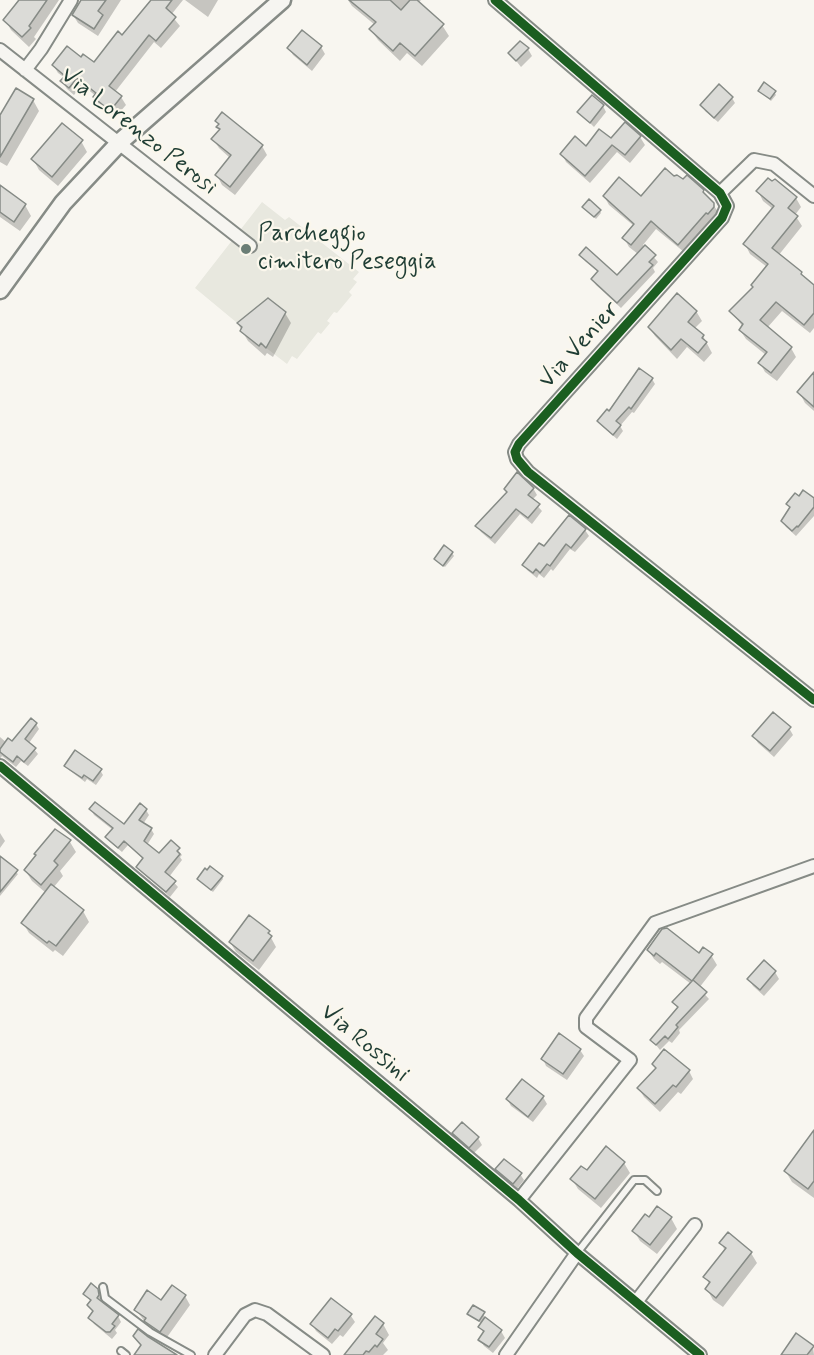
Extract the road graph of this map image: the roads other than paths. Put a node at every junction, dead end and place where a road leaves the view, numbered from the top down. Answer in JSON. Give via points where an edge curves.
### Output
{"nodes":[{"id":1,"x":71,"y":0,"type":"edge"},
{"id":2,"x":282,"y":0,"type":"edge"},
{"id":3,"x":495,"y":0,"type":"edge"},
{"id":4,"x":0,"y":50,"type":"edge"},
{"id":5,"x":25,"y":70,"type":"junction"},
{"id":6,"x":118,"y":144,"type":"junction"},
{"id":7,"x":720,"y":193,"type":"junction"},
{"id":8,"x":814,"y":196,"type":"edge"},
{"id":9,"x":250,"y":246,"type":"dead end"},
{"id":10,"x":0,"y":290,"type":"edge"},
{"id":11,"x":814,"y":700,"type":"edge"},
{"id":12,"x":0,"y":766,"type":"edge"},
{"id":13,"x":814,"y":866,"type":"edge"},
{"id":14,"x":657,"y":1191,"type":"dead end"},
{"id":15,"x":519,"y":1200,"type":"junction"},
{"id":16,"x":695,"y":1225,"type":"dead end"},
{"id":17,"x":577,"y":1253,"type":"junction"},
{"id":18,"x":103,"y":1287,"type":"dead end"},
{"id":19,"x":636,"y":1302,"type":"junction"},
{"id":20,"x":192,"y":1355,"type":"edge"},
{"id":21,"x":215,"y":1355,"type":"edge"},
{"id":22,"x":323,"y":1355,"type":"edge"},
{"id":23,"x":506,"y":1355,"type":"edge"},
{"id":24,"x":700,"y":1355,"type":"edge"}],
"edges":[{"from":1,"to":5,"type":"street"},
{"from":2,"to":6,"type":"main road"},
{"from":3,"to":7,"type":"street"},
{"from":4,"to":5,"type":"street","name":"Via Lorenzo Perosi"},
{"from":5,"to":6,"type":"street","name":"Via Lorenzo Perosi"},
{"from":6,"to":9,"type":"street","name":"Via Lorenzo Perosi"},
{"from":6,"to":10,"type":"main road","via":[[63,203]]},
{"from":7,"to":8,"type":"street","via":[[754,160],[774,164]]},
{"from":7,"to":11,"type":"street","name":"Via Venier","via":[[727,206],[722,218],[515,452],[528,472]]},
{"from":12,"to":15,"type":"street","name":"Via Rossini"},
{"from":13,"to":15,"type":"street","via":[[655,923],[586,1018],[586,1027],[630,1060]]},
{"from":14,"to":17,"type":"lane","via":[[645,1180],[633,1180]]},
{"from":15,"to":17,"type":"street","name":"Via Rossini"},
{"from":16,"to":19,"type":"street"},
{"from":17,"to":19,"type":"street","name":"Via Rossini"},
{"from":17,"to":23,"type":"street"},
{"from":18,"to":20,"type":"lane","via":[[105,1298]]},
{"from":19,"to":24,"type":"street","name":"Via Rossini"},
{"from":21,"to":22,"type":"street","via":[[245,1315],[255,1310],[267,1314]]}]}
